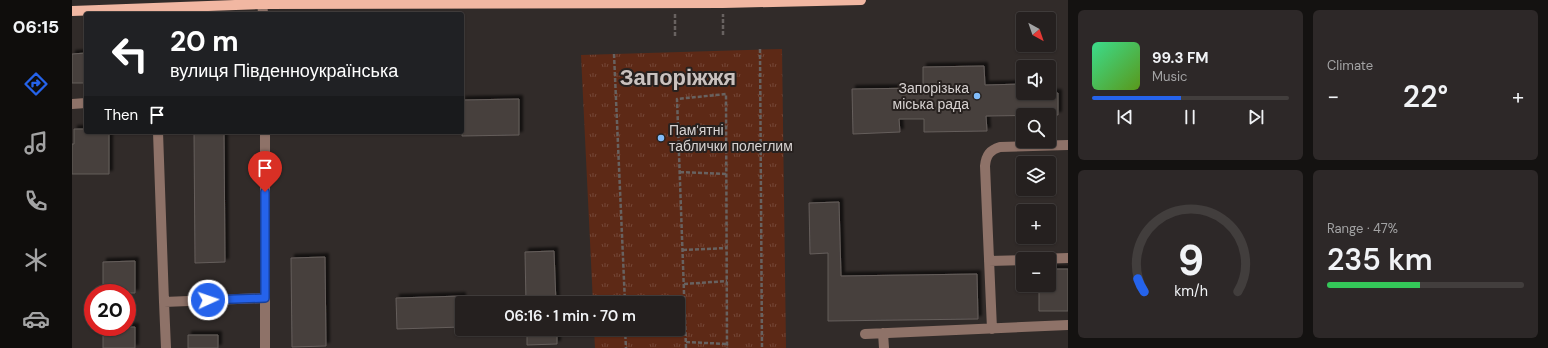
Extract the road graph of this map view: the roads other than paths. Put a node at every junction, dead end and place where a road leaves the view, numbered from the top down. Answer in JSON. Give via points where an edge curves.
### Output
{"nodes":[{"id":1,"x":861,"y":0,"type":"edge"},
{"id":2,"x":263,"y":6,"type":"edge"},
{"id":3,"x":72,"y":11,"type":"edge"},
{"id":4,"x":84,"y":103,"type":"edge"},
{"id":5,"x":72,"y":104,"type":"edge"},
{"id":6,"x":158,"y":134,"type":"edge"},
{"id":7,"x":265,"y":134,"type":"edge"},
{"id":8,"x":1068,"y":145,"type":"edge"},
{"id":9,"x":1056,"y":258,"type":"edge"},
{"id":10,"x":1068,"y":258,"type":"edge"},
{"id":11,"x":1016,"y":260,"type":"edge"},
{"id":12,"x":989,"y":261,"type":"junction"},
{"id":13,"x":265,"y":298,"type":"junction"},
{"id":14,"x":164,"y":302,"type":"junction"},
{"id":15,"x":1068,"y":325,"type":"edge"},
{"id":16,"x":992,"y":328,"type":"junction"},
{"id":17,"x":883,"y":333,"type":"junction"},
{"id":18,"x":865,"y":334,"type":"dead end"},
{"id":19,"x":166,"y":348,"type":"edge"},
{"id":20,"x":265,"y":348,"type":"edge"},
{"id":21,"x":884,"y":348,"type":"edge"}],
"edges":[{"from":1,"to":2,"type":"main road"},
{"from":2,"to":3,"type":"main road"},
{"from":4,"to":5,"type":"street"},
{"from":6,"to":14,"type":"street"},
{"from":7,"to":13,"type":"street"},
{"from":8,"to":12,"type":"street","via":[[1000,147],[989,153],[985,166]]},
{"from":9,"to":10,"type":"street"},
{"from":11,"to":12,"type":"street"},
{"from":12,"to":16,"type":"street"},
{"from":13,"to":14,"type":"street"},
{"from":13,"to":20,"type":"street"},
{"from":14,"to":19,"type":"street"},
{"from":15,"to":16,"type":"street"},
{"from":16,"to":17,"type":"street"},
{"from":17,"to":18,"type":"street"},
{"from":17,"to":21,"type":"street"}]}
